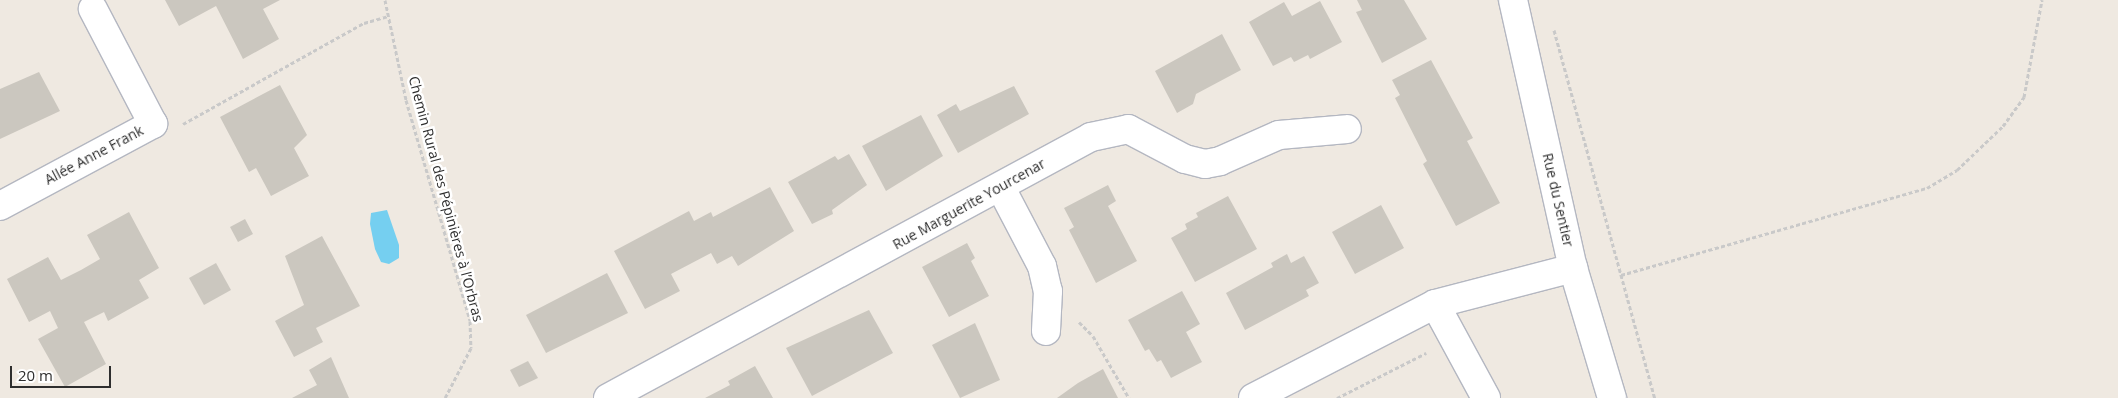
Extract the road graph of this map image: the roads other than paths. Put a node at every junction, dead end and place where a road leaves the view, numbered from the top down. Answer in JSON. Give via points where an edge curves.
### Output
{"nodes":[{"id":1,"x":1513,"y":0,"type":"edge"},
{"id":2,"x":93,"y":9,"type":"dead end"},
{"id":3,"x":1346,"y":128,"type":"dead end"},
{"id":4,"x":1001,"y":188,"type":"junction"},
{"id":5,"x":0,"y":206,"type":"edge"},
{"id":6,"x":1573,"y":268,"type":"junction"},
{"id":7,"x":1435,"y":304,"type":"junction"},
{"id":8,"x":1046,"y":331,"type":"dead end"},
{"id":9,"x":608,"y":398,"type":"edge"},
{"id":10,"x":1253,"y":398,"type":"edge"},
{"id":11,"x":1486,"y":398,"type":"edge"},
{"id":12,"x":1612,"y":398,"type":"edge"}],
"edges":[{"from":1,"to":6,"type":"street","name":"Rue du Sentier"},
{"from":2,"to":5,"type":"street","name":"Allée Anne Frank","via":[[153,124]]},
{"from":3,"to":4,"type":"street","name":"Rue Marguerite Yourcenar","via":[[1279,135],[1220,161],[1204,164],[1128,129],[1110,130]]},
{"from":4,"to":8,"type":"street","via":[[1042,266],[1048,291]]},
{"from":4,"to":9,"type":"street","name":"Rue Marguerite Yourcenar"},
{"from":6,"to":7,"type":"street"},
{"from":6,"to":12,"type":"street","name":"Rue du Sentier"},
{"from":7,"to":10,"type":"street"},
{"from":7,"to":11,"type":"street"}]}
